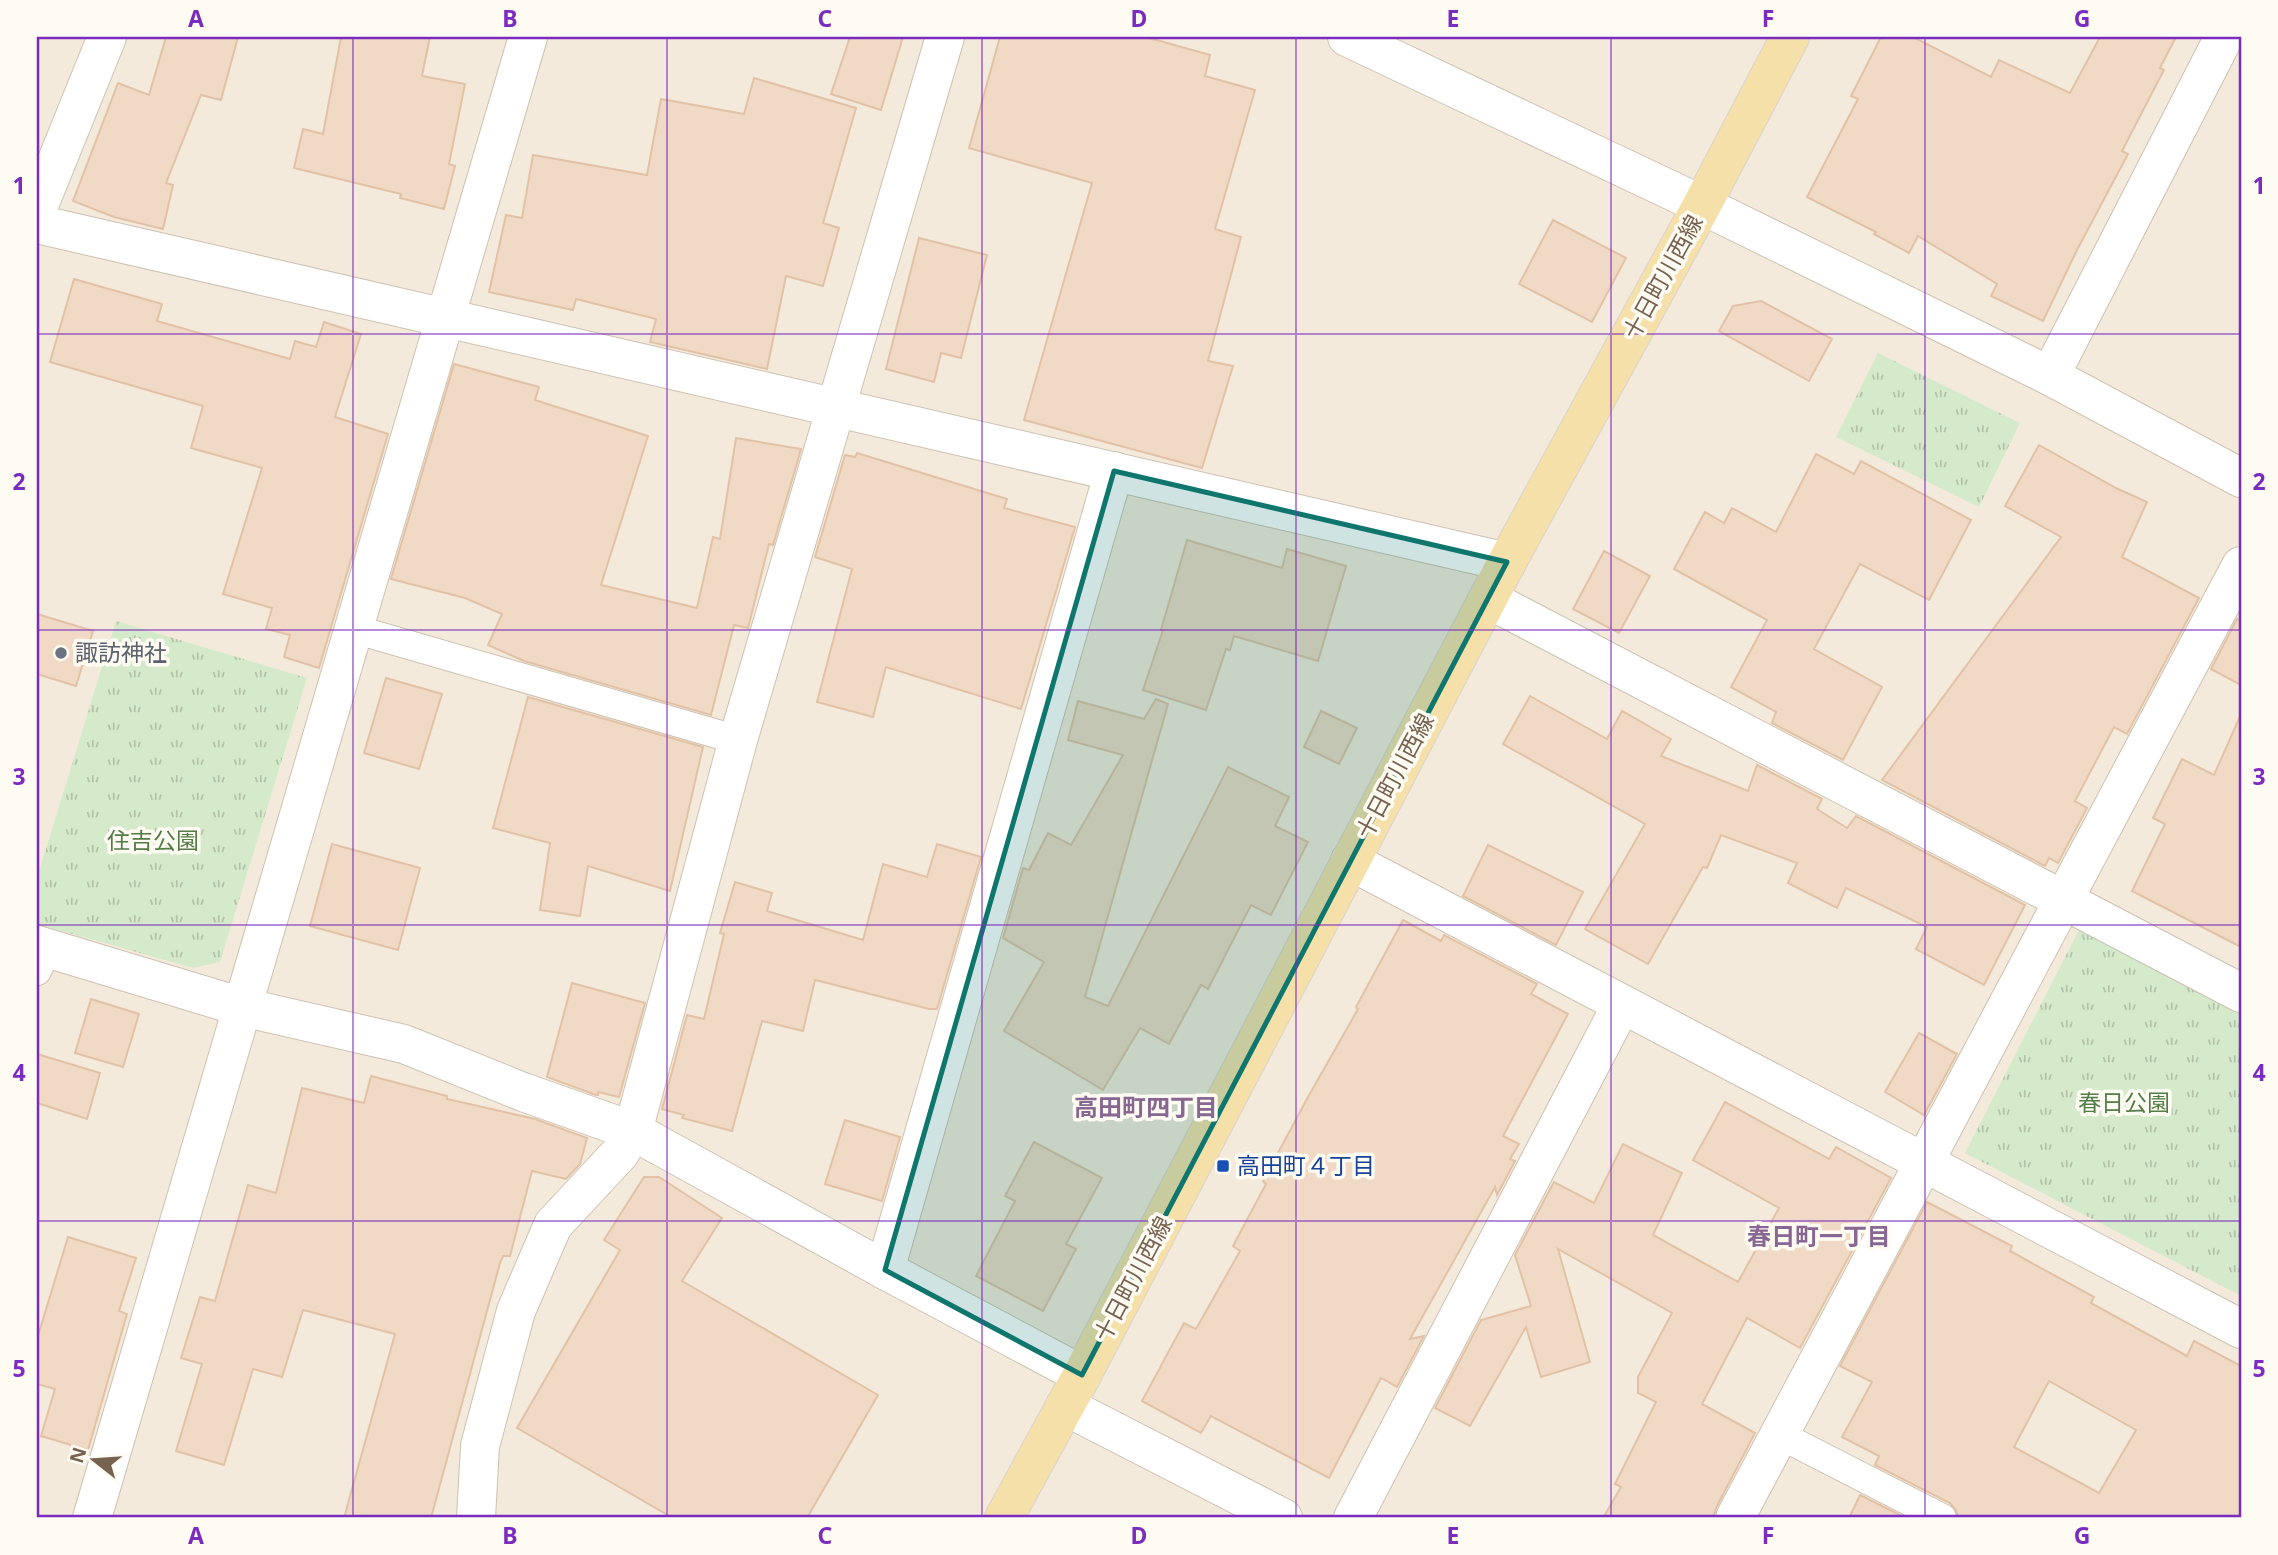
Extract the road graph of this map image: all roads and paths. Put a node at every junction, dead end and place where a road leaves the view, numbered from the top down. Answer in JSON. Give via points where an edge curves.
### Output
{"nodes":[{"id":1,"x":107,"y":37,"type":"edge"},
{"id":2,"x":528,"y":37,"type":"edge"},
{"id":3,"x":945,"y":37,"type":"edge"},
{"id":4,"x":1347,"y":37,"type":"edge"},
{"id":5,"x":1790,"y":37,"type":"edge"},
{"id":6,"x":2224,"y":37,"type":"edge"},
{"id":7,"x":1702,"y":205,"type":"junction"},
{"id":8,"x":37,"y":210,"type":"edge"},
{"id":9,"x":37,"y":224,"type":"edge"},
{"id":10,"x":446,"y":318,"type":"junction"},
{"id":11,"x":2050,"y":376,"type":"junction"},
{"id":12,"x":834,"y":409,"type":"junction"},
{"id":13,"x":1114,"y":471,"type":"junction"},
{"id":14,"x":2241,"y":478,"type":"edge"},
{"id":15,"x":1507,"y":562,"type":"junction"},
{"id":16,"x":2241,"y":566,"type":"edge"},
{"id":17,"x":1488,"y":599,"type":"junction"},
{"id":18,"x":354,"y":629,"type":"junction"},
{"id":19,"x":738,"y":740,"type":"junction"},
{"id":20,"x":1350,"y":861,"type":"junction"},
{"id":21,"x":2064,"y":900,"type":"junction"},
{"id":22,"x":40,"y":955,"type":"edge"},
{"id":23,"x":2241,"y":993,"type":"edge"},
{"id":24,"x":1622,"y":1004,"type":"junction"},
{"id":25,"x":242,"y":1007,"type":"junction"},
{"id":26,"x":633,"y":1131,"type":"junction"},
{"id":27,"x":1924,"y":1163,"type":"junction"},
{"id":28,"x":885,"y":1270,"type":"junction"},
{"id":29,"x":2241,"y":1329,"type":"edge"},
{"id":30,"x":1074,"y":1391,"type":"junction"},
{"id":31,"x":1780,"y":1435,"type":"junction"},
{"id":32,"x":92,"y":1518,"type":"edge"},
{"id":33,"x":476,"y":1518,"type":"edge"},
{"id":34,"x":1004,"y":1518,"type":"edge"},
{"id":35,"x":1283,"y":1518,"type":"edge"},
{"id":36,"x":1353,"y":1518,"type":"edge"},
{"id":37,"x":1735,"y":1518,"type":"edge"},
{"id":38,"x":1942,"y":1518,"type":"edge"}],
"edges":[{"from":1,"to":8,"type":"street"},
{"from":2,"to":10,"type":"street"},
{"from":3,"to":12,"type":"street"},
{"from":4,"to":7,"type":"street"},
{"from":5,"to":7,"type":"main road","name":"十日町川西線"},
{"from":6,"to":11,"type":"street"},
{"from":7,"to":11,"type":"street"},
{"from":7,"to":15,"type":"main road","name":"十日町川西線"},
{"from":9,"to":10,"type":"street"},
{"from":10,"to":12,"type":"street"},
{"from":10,"to":18,"type":"street"},
{"from":11,"to":14,"type":"street"},
{"from":12,"to":13,"type":"street"},
{"from":12,"to":19,"type":"street"},
{"from":13,"to":15,"type":"street"},
{"from":13,"to":28,"type":"street"},
{"from":15,"to":17,"type":"main road","name":"十日町川西線"},
{"from":16,"to":21,"type":"street"},
{"from":17,"to":20,"type":"main road","name":"十日町川西線"},
{"from":17,"to":21,"type":"street"},
{"from":18,"to":19,"type":"lane"},
{"from":18,"to":25,"type":"street"},
{"from":19,"to":26,"type":"street"},
{"from":20,"to":24,"type":"street"},
{"from":20,"to":30,"type":"main road","name":"十日町川西線"},
{"from":21,"to":23,"type":"street"},
{"from":21,"to":27,"type":"street"},
{"from":22,"to":25,"type":"street"},
{"from":24,"to":27,"type":"street"},
{"from":24,"to":36,"type":"street"},
{"from":25,"to":26,"type":"street","via":[[404,1044]]},
{"from":25,"to":32,"type":"street"},
{"from":26,"to":28,"type":"street"},
{"from":26,"to":33,"type":"street","via":[[620,1153],[553,1225],[516,1311],[481,1446]]},
{"from":27,"to":29,"type":"street"},
{"from":27,"to":31,"type":"street"},
{"from":28,"to":30,"type":"street"},
{"from":30,"to":34,"type":"main road","name":"十日町川西線"},
{"from":30,"to":35,"type":"street"},
{"from":31,"to":37,"type":"street"},
{"from":31,"to":38,"type":"lane"}]}
